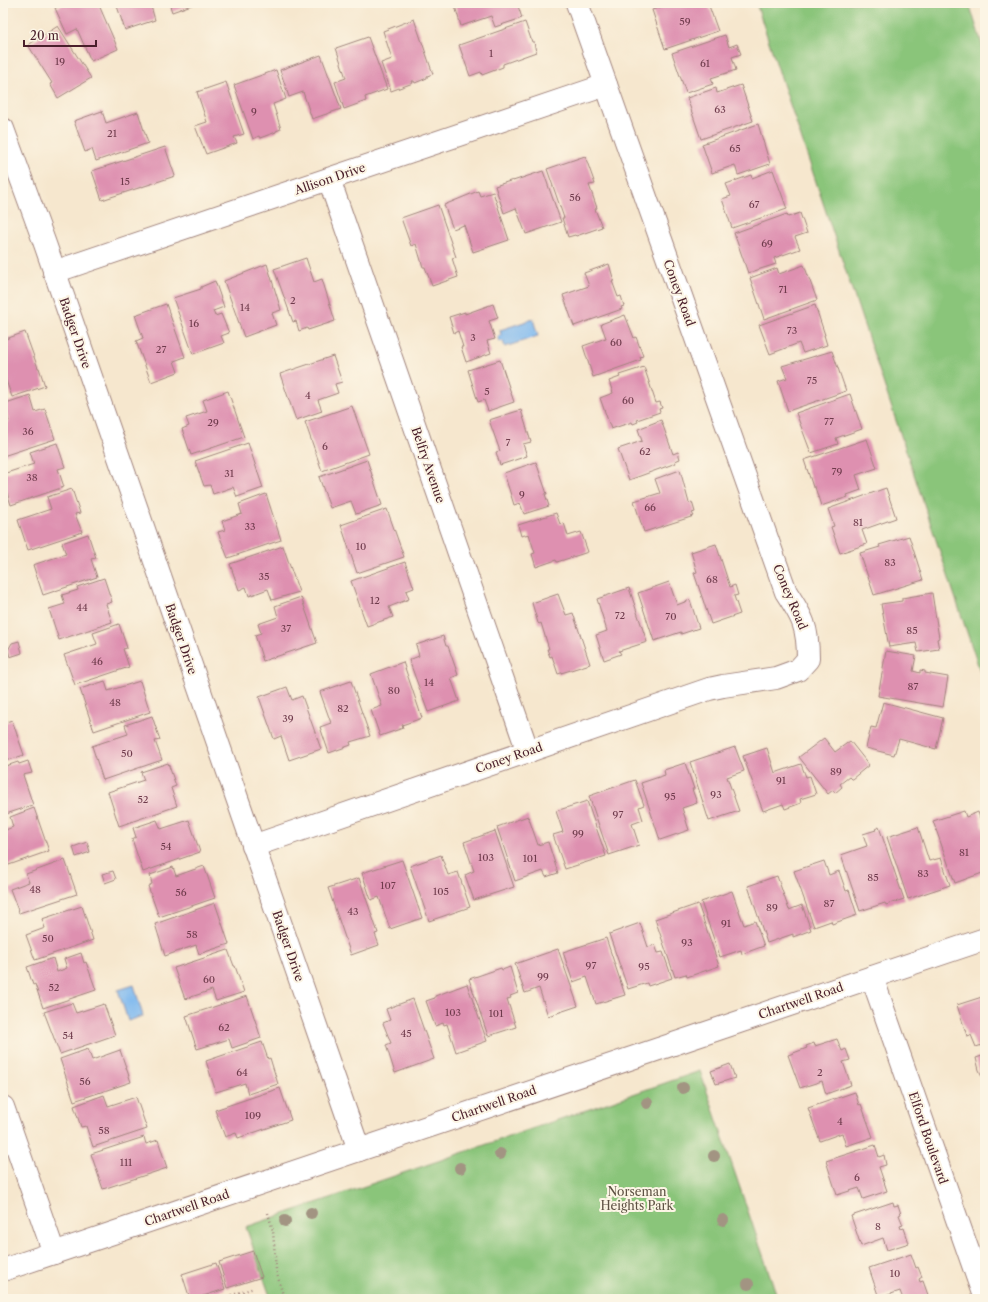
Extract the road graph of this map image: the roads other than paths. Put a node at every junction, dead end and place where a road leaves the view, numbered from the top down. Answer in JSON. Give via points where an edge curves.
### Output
{"nodes":[{"id":1,"x":577,"y":3,"type":"edge"},
{"id":2,"x":606,"y":85,"type":"junction"},
{"id":3,"x":3,"y":130,"type":"edge"},
{"id":4,"x":329,"y":179,"type":"junction"},
{"id":5,"x":54,"y":272,"type":"junction"},
{"id":6,"x":528,"y":752,"type":"junction"},
{"id":7,"x":253,"y":846,"type":"junction"},
{"id":8,"x":985,"y":939,"type":"edge"},
{"id":9,"x":872,"y":977,"type":"junction"},
{"id":10,"x":3,"y":1107,"type":"edge"},
{"id":11,"x":359,"y":1150,"type":"junction"},
{"id":12,"x":54,"y":1253,"type":"junction"},
{"id":13,"x":3,"y":1270,"type":"edge"},
{"id":14,"x":985,"y":1299,"type":"edge"}],
"edges":[{"from":1,"to":2,"type":"street","name":"Coney Road"},
{"from":2,"to":4,"type":"street","name":"Allison Drive"},
{"from":2,"to":6,"type":"street","name":"Coney Road","via":[[786,592],[804,624],[808,641],[808,659],[798,670],[776,678],[709,690]]},
{"from":3,"to":5,"type":"street","name":"Badger Drive"},
{"from":4,"to":5,"type":"street","name":"Allison Drive"},
{"from":4,"to":6,"type":"street","name":"Belfry Avenue"},
{"from":5,"to":7,"type":"street","name":"Badger Drive"},
{"from":6,"to":7,"type":"street","name":"Coney Road"},
{"from":7,"to":11,"type":"street","name":"Badger Drive"},
{"from":8,"to":9,"type":"street","name":"Chartwell Road"},
{"from":9,"to":11,"type":"street","name":"Chartwell Road"},
{"from":9,"to":14,"type":"street","name":"Elford Boulevard"},
{"from":10,"to":12,"type":"street"},
{"from":11,"to":12,"type":"street","name":"Chartwell Road"},
{"from":12,"to":13,"type":"street","name":"Chartwell Road"}]}
